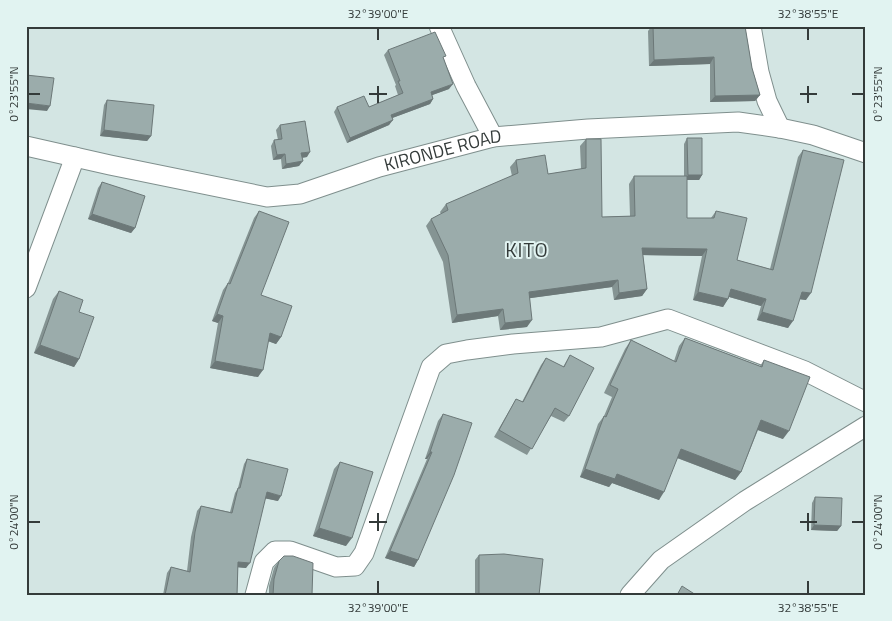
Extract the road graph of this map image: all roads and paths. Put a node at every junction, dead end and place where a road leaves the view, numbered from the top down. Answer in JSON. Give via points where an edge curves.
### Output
{"nodes":[{"id":1,"x":439,"y":26,"type":"edge"},
{"id":2,"x":751,"y":26,"type":"edge"},
{"id":3,"x":780,"y":128,"type":"junction"},
{"id":4,"x":493,"y":138,"type":"junction"},
{"id":5,"x":26,"y":146,"type":"edge"},
{"id":6,"x":866,"y":153,"type":"edge"},
{"id":7,"x":75,"y":157,"type":"junction"},
{"id":8,"x":26,"y":288,"type":"edge"},
{"id":9,"x":866,"y":402,"type":"edge"},
{"id":10,"x":866,"y":426,"type":"edge"},
{"id":11,"x":255,"y":595,"type":"edge"},
{"id":12,"x":630,"y":595,"type":"edge"}],
"edges":[{"from":1,"to":4,"type":"street"},
{"from":2,"to":3,"type":"street","via":[[767,102]]},
{"from":3,"to":4,"type":"street","name":"KIRONDE ROAD","via":[[738,122],[588,129]]},
{"from":3,"to":6,"type":"street","name":"KIRONDE ROAD","via":[[814,135]]},
{"from":4,"to":7,"type":"street","name":"KIRONDE ROAD","via":[[379,167],[300,194],[267,197]]},
{"from":5,"to":7,"type":"street","name":"KIRONDE ROAD"},
{"from":7,"to":8,"type":"street"},
{"from":9,"to":11,"type":"street","via":[[805,371],[668,319],[601,337],[513,344],[446,354],[431,367],[364,553],[355,566],[336,566],[290,552],[275,552],[264,562]]},
{"from":10,"to":12,"type":"street","via":[[745,501],[661,560]]}]}
